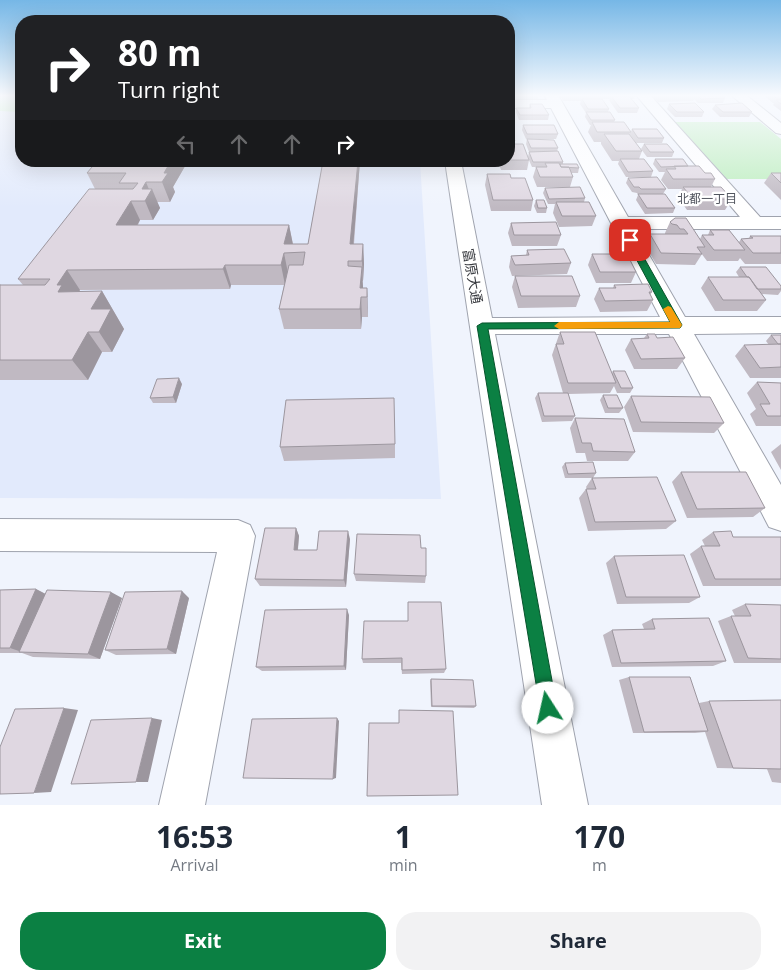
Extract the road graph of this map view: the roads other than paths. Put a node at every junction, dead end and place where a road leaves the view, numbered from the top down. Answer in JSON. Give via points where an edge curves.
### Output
{"nodes":[{"id":1,"x":571,"y":133,"type":"edge"},
{"id":2,"x":677,"y":133,"type":"edge"},
{"id":3,"x":454,"y":167,"type":"edge"},
{"id":4,"x":620,"y":223,"type":"junction"},
{"id":5,"x":755,"y":223,"type":"junction"},
{"id":6,"x":781,"y":223,"type":"edge"},
{"id":7,"x":677,"y":325,"type":"junction"},
{"id":8,"x":482,"y":326,"type":"junction"},
{"id":9,"x":781,"y":326,"type":"edge"},
{"id":10,"x":779,"y":509,"type":"edge"},
{"id":11,"x":0,"y":535,"type":"edge"},
{"id":12,"x":182,"y":805,"type":"edge"},
{"id":13,"x":565,"y":805,"type":"edge"}],
"edges":[{"from":1,"to":4,"type":"street"},
{"from":2,"to":5,"type":"street"},
{"from":3,"to":8,"type":"street","name":"富原大通"},
{"from":4,"to":5,"type":"street"},
{"from":4,"to":7,"type":"street"},
{"from":5,"to":6,"type":"street"},
{"from":7,"to":8,"type":"street"},
{"from":7,"to":9,"type":"street"},
{"from":7,"to":10,"type":"street"},
{"from":8,"to":13,"type":"street","name":"富原大通"},
{"from":11,"to":12,"type":"street","via":[[238,536]]}]}
